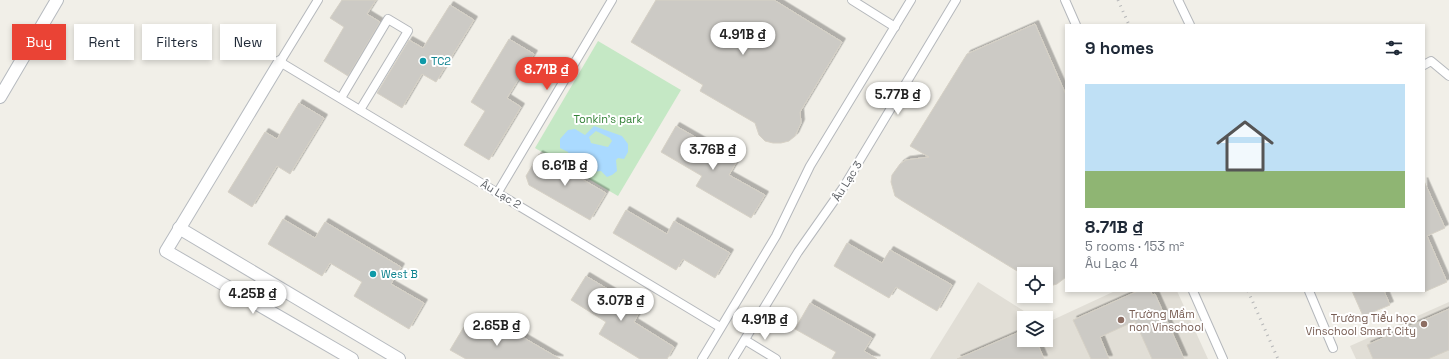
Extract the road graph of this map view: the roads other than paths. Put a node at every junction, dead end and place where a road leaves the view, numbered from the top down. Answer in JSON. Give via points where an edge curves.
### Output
{"nodes":[{"id":1,"x":57,"y":0,"type":"edge"},
{"id":2,"x":318,"y":0,"type":"edge"},
{"id":3,"x":612,"y":0,"type":"edge"},
{"id":4,"x":852,"y":0,"type":"edge"},
{"id":5,"x":911,"y":0,"type":"edge"},
{"id":6,"x":956,"y":0,"type":"edge"},
{"id":7,"x":1065,"y":0,"type":"edge"},
{"id":8,"x":1178,"y":0,"type":"edge"},
{"id":9,"x":1076,"y":24,"type":"edge"},
{"id":10,"x":1190,"y":24,"type":"edge"},
{"id":11,"x":895,"y":27,"type":"junction"},
{"id":12,"x":280,"y":62,"type":"junction"},
{"id":13,"x":1425,"y":64,"type":"edge"},
{"id":14,"x":1449,"y":76,"type":"edge"},
{"id":15,"x":0,"y":97,"type":"edge"},
{"id":16,"x":341,"y":98,"type":"junction"},
{"id":17,"x":360,"y":110,"type":"junction"},
{"id":18,"x":498,"y":192,"type":"junction"},
{"id":19,"x":179,"y":228,"type":"junction"},
{"id":20,"x":1193,"y":292,"type":"edge"},
{"id":21,"x":1309,"y":292,"type":"edge"},
{"id":22,"x":720,"y":327,"type":"junction"},
{"id":23,"x":744,"y":340,"type":"junction"},
{"id":24,"x":1333,"y":348,"type":"dead end"},
{"id":25,"x":352,"y":359,"type":"edge"},
{"id":26,"x":399,"y":359,"type":"edge"},
{"id":27,"x":702,"y":359,"type":"edge"},
{"id":28,"x":734,"y":359,"type":"edge"},
{"id":29,"x":776,"y":359,"type":"edge"},
{"id":30,"x":1223,"y":359,"type":"edge"}],
"edges":[{"from":1,"to":15,"type":"street"},
{"from":2,"to":12,"type":"street"},
{"from":3,"to":18,"type":"street"},
{"from":4,"to":11,"type":"street"},
{"from":5,"to":11,"type":"street"},
{"from":6,"to":23,"type":"street","name":"Âu Lạc 3","via":[[843,188],[798,252]]},
{"from":7,"to":9,"type":"street"},
{"from":8,"to":10,"type":"street"},
{"from":11,"to":22,"type":"street","via":[[810,166],[776,236]]},
{"from":12,"to":16,"type":"street","name":"Âu Lạc 2"},
{"from":12,"to":19,"type":"street"},
{"from":13,"to":14,"type":"street","via":[[1431,61]]},
{"from":16,"to":17,"type":"street","name":"Âu Lạc 2"},
{"from":16,"to":17,"type":"street","via":[[388,20],[408,31]]},
{"from":17,"to":18,"type":"street","name":"Âu Lạc 2"},
{"from":18,"to":22,"type":"street","name":"Âu Lạc 2"},
{"from":19,"to":25,"type":"street","via":[[166,251]]},
{"from":19,"to":26,"type":"street"},
{"from":20,"to":30,"type":"street"},
{"from":21,"to":24,"type":"street"},
{"from":22,"to":27,"type":"street"},
{"from":23,"to":28,"type":"street","name":"Âu Lạc 3"},
{"from":23,"to":29,"type":"street"}]}
